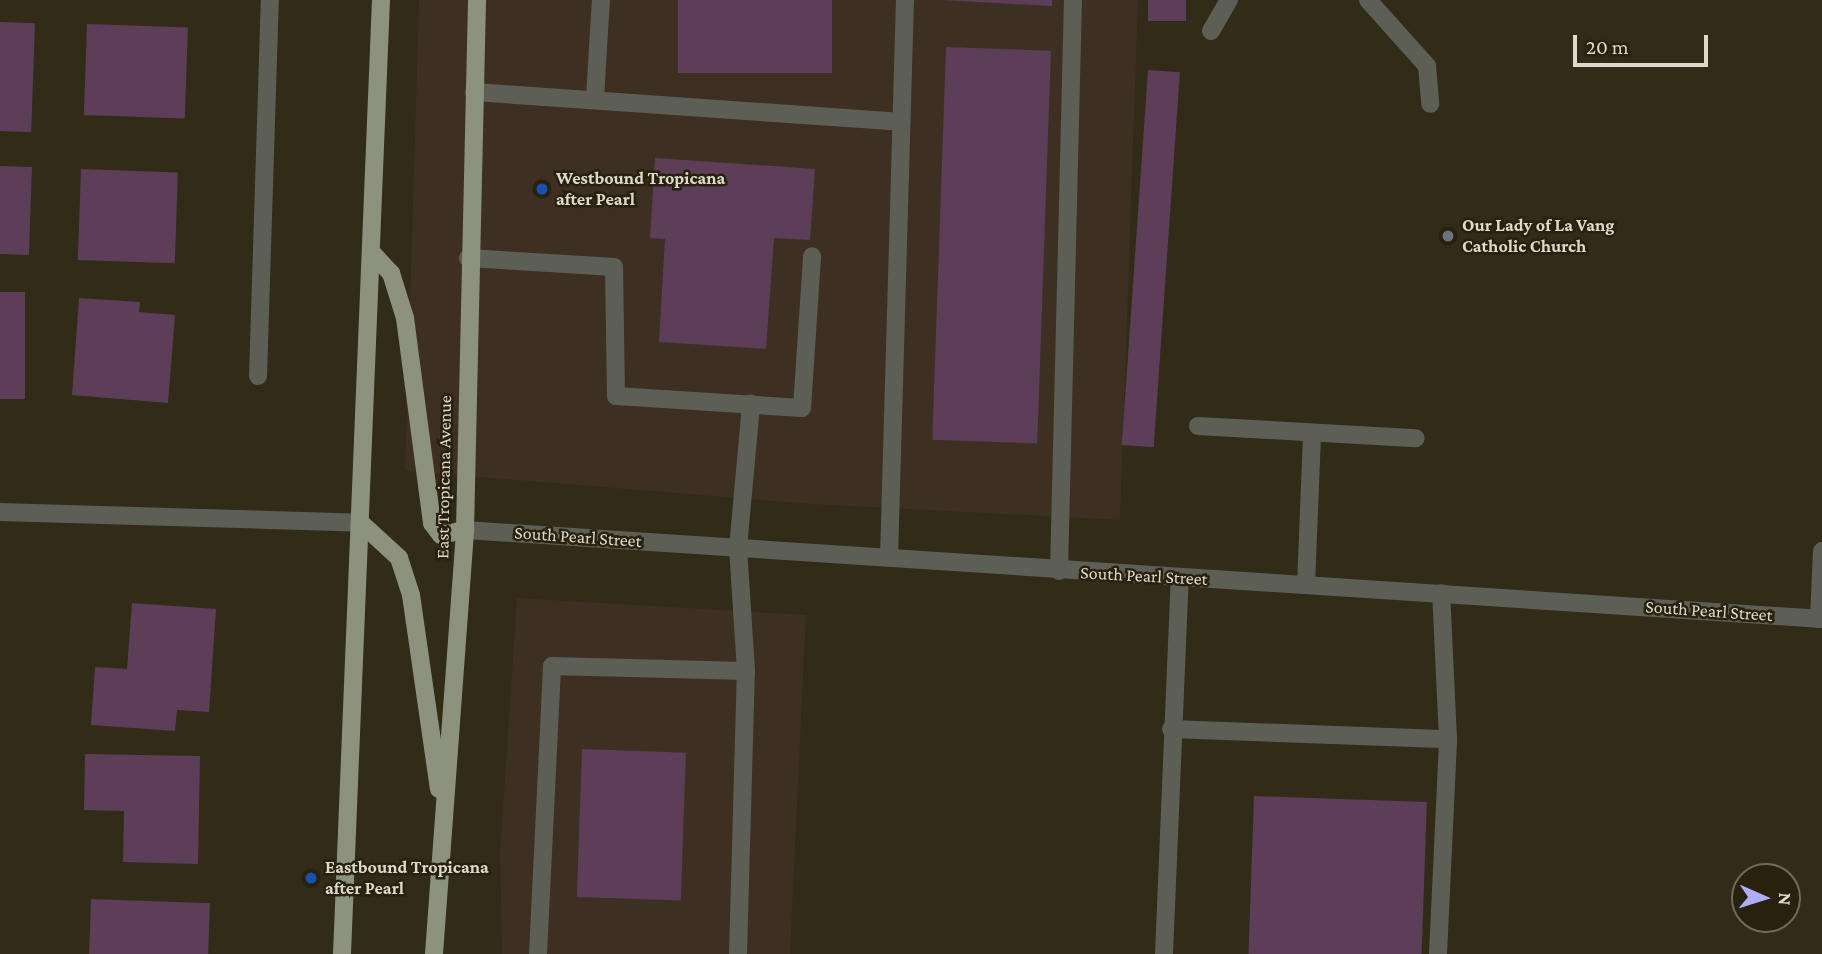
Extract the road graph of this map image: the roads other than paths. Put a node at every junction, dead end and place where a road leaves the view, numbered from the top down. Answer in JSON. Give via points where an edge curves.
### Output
{"nodes":[{"id":1,"x":270,"y":0,"type":"edge"},
{"id":2,"x":382,"y":0,"type":"edge"},
{"id":3,"x":477,"y":0,"type":"edge"},
{"id":4,"x":601,"y":0,"type":"edge"},
{"id":5,"x":905,"y":0,"type":"edge"},
{"id":6,"x":1073,"y":0,"type":"edge"},
{"id":7,"x":1229,"y":0,"type":"edge"},
{"id":8,"x":1368,"y":0,"type":"edge"},
{"id":9,"x":1211,"y":32,"type":"dead end"},
{"id":10,"x":474,"y":92,"type":"junction"},
{"id":11,"x":595,"y":97,"type":"junction"},
{"id":12,"x":1430,"y":104,"type":"dead end"},
{"id":13,"x":898,"y":122,"type":"junction"},
{"id":14,"x":374,"y":255,"type":"junction"},
{"id":15,"x":812,"y":256,"type":"dead end"},
{"id":16,"x":468,"y":258,"type":"junction"},
{"id":17,"x":258,"y":376,"type":"dead end"},
{"id":18,"x":751,"y":404,"type":"junction"},
{"id":19,"x":1198,"y":426,"type":"dead end"},
{"id":20,"x":1312,"y":434,"type":"junction"},
{"id":21,"x":1416,"y":438,"type":"dead end"},
{"id":22,"x":0,"y":512,"type":"edge"},
{"id":23,"x":360,"y":523,"type":"junction"},
{"id":24,"x":465,"y":530,"type":"junction"},
{"id":25,"x":738,"y":548,"type":"junction"},
{"id":26,"x":1822,"y":551,"type":"edge"},
{"id":27,"x":889,"y":558,"type":"junction"},
{"id":28,"x":1059,"y":571,"type":"junction"},
{"id":29,"x":1180,"y":578,"type":"junction"},
{"id":30,"x":1306,"y":585,"type":"junction"},
{"id":31,"x":1441,"y":593,"type":"junction"},
{"id":32,"x":1821,"y":619,"type":"edge"},
{"id":33,"x":746,"y":671,"type":"junction"},
{"id":34,"x":1171,"y":729,"type":"junction"},
{"id":35,"x":1448,"y":739,"type":"junction"},
{"id":36,"x":444,"y":829,"type":"junction"},
{"id":37,"x":342,"y":954,"type":"edge"},
{"id":38,"x":434,"y":954,"type":"edge"},
{"id":39,"x":538,"y":954,"type":"edge"},
{"id":40,"x":738,"y":954,"type":"edge"},
{"id":41,"x":1164,"y":954,"type":"edge"},
{"id":42,"x":1438,"y":954,"type":"edge"}],
"edges":[{"from":1,"to":17,"type":"street"},
{"from":2,"to":14,"type":"main road"},
{"from":3,"to":10,"type":"main road","name":"East Tropicana Avenue"},
{"from":4,"to":11,"type":"street"},
{"from":5,"to":13,"type":"street"},
{"from":6,"to":28,"type":"street"},
{"from":7,"to":9,"type":"street"},
{"from":8,"to":12,"type":"street","via":[[1427,66]]},
{"from":10,"to":11,"type":"street"},
{"from":10,"to":16,"type":"main road","name":"East Tropicana Avenue"},
{"from":11,"to":13,"type":"street"},
{"from":13,"to":27,"type":"street"},
{"from":14,"to":23,"type":"main road"},
{"from":14,"to":24,"type":"main road","via":[[391,273],[405,318],[432,523],[441,535]]},
{"from":15,"to":18,"type":"street","via":[[802,408]]},
{"from":16,"to":18,"type":"street","via":[[614,267],[616,396]]},
{"from":16,"to":24,"type":"main road","name":"East Tropicana Avenue"},
{"from":18,"to":25,"type":"street"},
{"from":19,"to":20,"type":"street"},
{"from":20,"to":21,"type":"street"},
{"from":20,"to":30,"type":"street"},
{"from":22,"to":23,"type":"street"},
{"from":23,"to":36,"type":"main road","via":[[399,558],[411,595]]},
{"from":23,"to":37,"type":"main road"},
{"from":24,"to":25,"type":"street","name":"South Pearl Street"},
{"from":24,"to":36,"type":"main road","name":"East Tropicana Avenue"},
{"from":25,"to":27,"type":"street","name":"South Pearl Street"},
{"from":25,"to":33,"type":"street"},
{"from":26,"to":32,"type":"street"},
{"from":27,"to":28,"type":"street","name":"South Pearl Street"},
{"from":28,"to":29,"type":"street","name":"South Pearl Street"},
{"from":29,"to":30,"type":"street","name":"South Pearl Street"},
{"from":29,"to":34,"type":"street"},
{"from":30,"to":31,"type":"street","name":"South Pearl Street"},
{"from":31,"to":32,"type":"street","name":"South Pearl Street"},
{"from":31,"to":35,"type":"street"},
{"from":33,"to":39,"type":"street","via":[[552,666]]},
{"from":33,"to":40,"type":"street"},
{"from":34,"to":35,"type":"street"},
{"from":34,"to":41,"type":"street"},
{"from":35,"to":42,"type":"street"},
{"from":36,"to":38,"type":"main road","name":"East Tropicana Avenue"}]}
